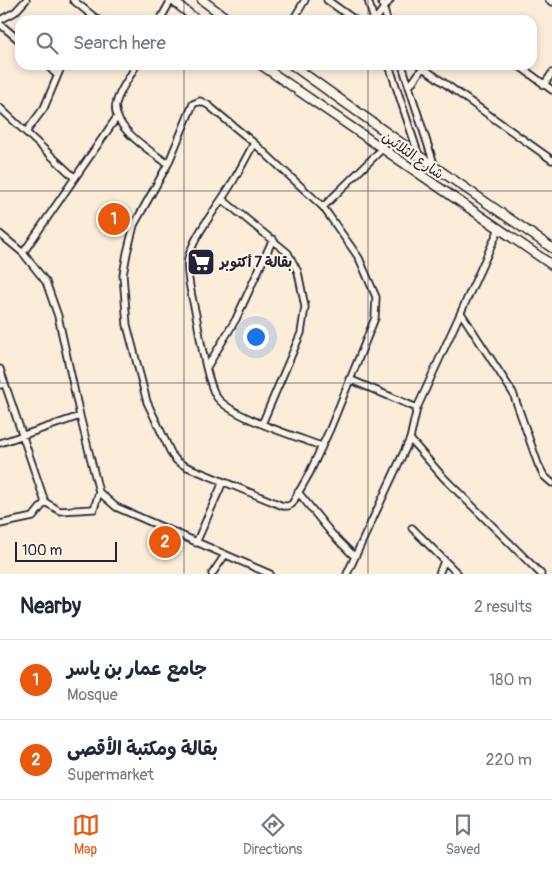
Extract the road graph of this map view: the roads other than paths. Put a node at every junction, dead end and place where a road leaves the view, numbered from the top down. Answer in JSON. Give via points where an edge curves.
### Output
{"nodes":[{"id":1,"x":26,"y":0,"type":"edge"},
{"id":2,"x":73,"y":0,"type":"edge"},
{"id":3,"x":172,"y":0,"type":"edge"},
{"id":4,"x":202,"y":0,"type":"edge"},
{"id":5,"x":305,"y":0,"type":"edge"},
{"id":6,"x":327,"y":0,"type":"edge"},
{"id":7,"x":368,"y":0,"type":"edge"},
{"id":8,"x":381,"y":0,"type":"edge"},
{"id":9,"x":390,"y":0,"type":"edge"},
{"id":10,"x":549,"y":0,"type":"edge"},
{"id":11,"x":552,"y":2,"type":"edge"},
{"id":12,"x":384,"y":8,"type":"junction"},
{"id":13,"x":89,"y":13,"type":"joint"},
{"id":14,"x":92,"y":15,"type":"edge"},
{"id":15,"x":163,"y":15,"type":"edge"},
{"id":16,"x":191,"y":15,"type":"edge"},
{"id":17,"x":222,"y":15,"type":"edge"},
{"id":18,"x":296,"y":15,"type":"edge"},
{"id":19,"x":348,"y":15,"type":"edge"},
{"id":20,"x":372,"y":15,"type":"edge"},
{"id":21,"x":378,"y":15,"type":"edge"},
{"id":22,"x":386,"y":15,"type":"edge"},
{"id":23,"x":0,"y":22,"type":"edge"},
{"id":24,"x":15,"y":36,"type":"edge"},
{"id":25,"x":52,"y":70,"type":"edge"},
{"id":26,"x":60,"y":70,"type":"edge"},
{"id":27,"x":133,"y":70,"type":"edge"},
{"id":28,"x":268,"y":70,"type":"edge"},
{"id":29,"x":299,"y":70,"type":"edge"},
{"id":30,"x":391,"y":70,"type":"edge"},
{"id":31,"x":404,"y":70,"type":"edge"},
{"id":32,"x":420,"y":70,"type":"edge"},
{"id":33,"x":428,"y":70,"type":"edge"},
{"id":34,"x":524,"y":70,"type":"edge"},
{"id":35,"x":552,"y":73,"type":"edge"},
{"id":36,"x":57,"y":75,"type":"junction"},
{"id":37,"x":544,"y":85,"type":"junction"},
{"id":38,"x":409,"y":87,"type":"junction"},
{"id":39,"x":552,"y":90,"type":"edge"},
{"id":40,"x":0,"y":108,"type":"edge"},
{"id":41,"x":116,"y":117,"type":"junction"},
{"id":42,"x":26,"y":132,"type":"junction"},
{"id":43,"x":254,"y":143,"type":"junction"},
{"id":44,"x":382,"y":149,"type":"junction"},
{"id":45,"x":419,"y":156,"type":"junction"},
{"id":46,"x":552,"y":160,"type":"edge"},
{"id":47,"x":168,"y":164,"type":"junction"},
{"id":48,"x":435,"y":167,"type":"junction"},
{"id":49,"x":75,"y":178,"type":"junction"},
{"id":50,"x":222,"y":199,"type":"junction"},
{"id":51,"x":323,"y":207,"type":"junction"},
{"id":52,"x":508,"y":218,"type":"junction"},
{"id":53,"x":499,"y":229,"type":"junction"},
{"id":54,"x":0,"y":234,"type":"edge"},
{"id":55,"x":273,"y":240,"type":"junction"},
{"id":56,"x":552,"y":248,"type":"edge"},
{"id":57,"x":23,"y":253,"type":"junction"},
{"id":58,"x":552,"y":265,"type":"edge"},
{"id":59,"x":461,"y":314,"type":"junction"},
{"id":60,"x":207,"y":368,"type":"junction"},
{"id":61,"x":0,"y":369,"type":"edge"},
{"id":62,"x":349,"y":379,"type":"junction"},
{"id":63,"x":3,"y":385,"type":"edge"},
{"id":64,"x":417,"y":408,"type":"junction"},
{"id":65,"x":80,"y":416,"type":"junction"},
{"id":66,"x":262,"y":424,"type":"junction"},
{"id":67,"x":23,"y":435,"type":"junction"},
{"id":68,"x":410,"y":439,"type":"junction"},
{"id":69,"x":0,"y":442,"type":"edge"},
{"id":70,"x":322,"y":446,"type":"junction"},
{"id":71,"x":223,"y":482,"type":"junction"},
{"id":72,"x":552,"y":483,"type":"edge"},
{"id":73,"x":99,"y":492,"type":"junction"},
{"id":74,"x":298,"y":492,"type":"junction"},
{"id":75,"x":44,"y":502,"type":"junction"},
{"id":76,"x":0,"y":524,"type":"edge"},
{"id":77,"x":412,"y":528,"type":"dead end"},
{"id":78,"x":196,"y":543,"type":"junction"},
{"id":79,"x":225,"y":555,"type":"junction"},
{"id":80,"x":355,"y":557,"type":"junction"},
{"id":81,"x":444,"y":561,"type":"junction"},
{"id":82,"x":260,"y":572,"type":"edge"},
{"id":83,"x":212,"y":574,"type":"edge"},
{"id":84,"x":270,"y":574,"type":"edge"},
{"id":85,"x":347,"y":574,"type":"edge"},
{"id":86,"x":439,"y":574,"type":"edge"},
{"id":87,"x":458,"y":574,"type":"edge"},
{"id":88,"x":541,"y":574,"type":"edge"}],
"edges":[{"from":1,"to":23,"type":"street","via":[[16,12]]},
{"from":2,"to":13,"type":"street"},
{"from":3,"to":15,"type":"street"},
{"from":3,"to":16,"type":"street"},
{"from":4,"to":17,"type":"street"},
{"from":5,"to":18,"type":"street"},
{"from":6,"to":19,"type":"street"},
{"from":7,"to":20,"type":"street"},
{"from":8,"to":12,"type":"street"},
{"from":9,"to":12,"type":"street"},
{"from":10,"to":11,"type":"street"},
{"from":12,"to":21,"type":"street"},
{"from":12,"to":22,"type":"street"},
{"from":13,"to":14,"type":"street"},
{"from":23,"to":24,"type":"street"},
{"from":25,"to":36,"type":"street"},
{"from":26,"to":36,"type":"street"},
{"from":27,"to":41,"type":"street","via":[[119,94]]},
{"from":28,"to":44,"type":"street","name":"شارع الثلاثين"},
{"from":29,"to":45,"type":"street","name":"شارع الثلاثين"},
{"from":30,"to":45,"type":"street"},
{"from":31,"to":38,"type":"street"},
{"from":32,"to":38,"type":"street"},
{"from":33,"to":46,"type":"street"},
{"from":34,"to":37,"type":"street"},
{"from":35,"to":37,"type":"street"},
{"from":36,"to":42,"type":"street","via":[[44,108]]},
{"from":37,"to":39,"type":"street"},
{"from":38,"to":48,"type":"street"},
{"from":40,"to":42,"type":"street"},
{"from":41,"to":47,"type":"street","via":[[139,142]]},
{"from":41,"to":49,"type":"street"},
{"from":42,"to":49,"type":"street"},
{"from":43,"to":47,"type":"street","via":[[200,101],[193,104]]},
{"from":43,"to":50,"type":"street"},
{"from":43,"to":51,"type":"street"},
{"from":44,"to":51,"type":"street"},
{"from":44,"to":53,"type":"street","name":"شارع الثلاثين"},
{"from":45,"to":48,"type":"street","name":"شارع الثلاثين"},
{"from":47,"to":71,"type":"street","via":[[134,225],[123,275],[127,325],[147,402],[172,455],[185,466]]},
{"from":48,"to":52,"type":"street","name":"شارع الثلاثين"},
{"from":49,"to":57,"type":"street"},
{"from":50,"to":55,"type":"street"},
{"from":50,"to":60,"type":"street","via":[[188,257],[189,279]]},
{"from":51,"to":62,"type":"street","via":[[359,258],[376,297],[375,318]]},
{"from":52,"to":53,"type":"street"},
{"from":52,"to":56,"type":"street","name":"شارع الثلاثين"},
{"from":53,"to":58,"type":"street","name":"شارع الثلاثين"},
{"from":53,"to":59,"type":"street"},
{"from":54,"to":57,"type":"street"},
{"from":55,"to":60,"type":"street","via":[[236,319]]},
{"from":55,"to":66,"type":"street","via":[[288,253],[298,272],[305,307],[301,333]]},
{"from":57,"to":65,"type":"street","via":[[46,282],[58,316]]},
{"from":59,"to":64,"type":"street"},
{"from":59,"to":72,"type":"street","via":[[513,393],[538,464]]},
{"from":60,"to":66,"type":"street","via":[[220,402]]},
{"from":61,"to":63,"type":"street"},
{"from":62,"to":64,"type":"street"},
{"from":62,"to":70,"type":"street"},
{"from":63,"to":67,"type":"street"},
{"from":64,"to":68,"type":"street"},
{"from":65,"to":67,"type":"street"},
{"from":65,"to":73,"type":"street"},
{"from":66,"to":70,"type":"street"},
{"from":67,"to":69,"type":"street"},
{"from":67,"to":75,"type":"street"},
{"from":68,"to":80,"type":"street"},
{"from":68,"to":88,"type":"street","via":[[443,477]]},
{"from":70,"to":74,"type":"street"},
{"from":71,"to":74,"type":"street","via":[[283,506],[292,504]]},
{"from":71,"to":78,"type":"street"},
{"from":73,"to":75,"type":"street","via":[[94,509],[60,511]]},
{"from":73,"to":78,"type":"street","via":[[116,507]]},
{"from":74,"to":80,"type":"street"},
{"from":75,"to":76,"type":"street","via":[[33,517]]},
{"from":77,"to":81,"type":"street"},
{"from":78,"to":79,"type":"street"},
{"from":79,"to":82,"type":"street"},
{"from":79,"to":83,"type":"street"},
{"from":80,"to":85,"type":"street"},
{"from":81,"to":86,"type":"street"},
{"from":81,"to":87,"type":"street"},
{"from":82,"to":84,"type":"street"}]}
